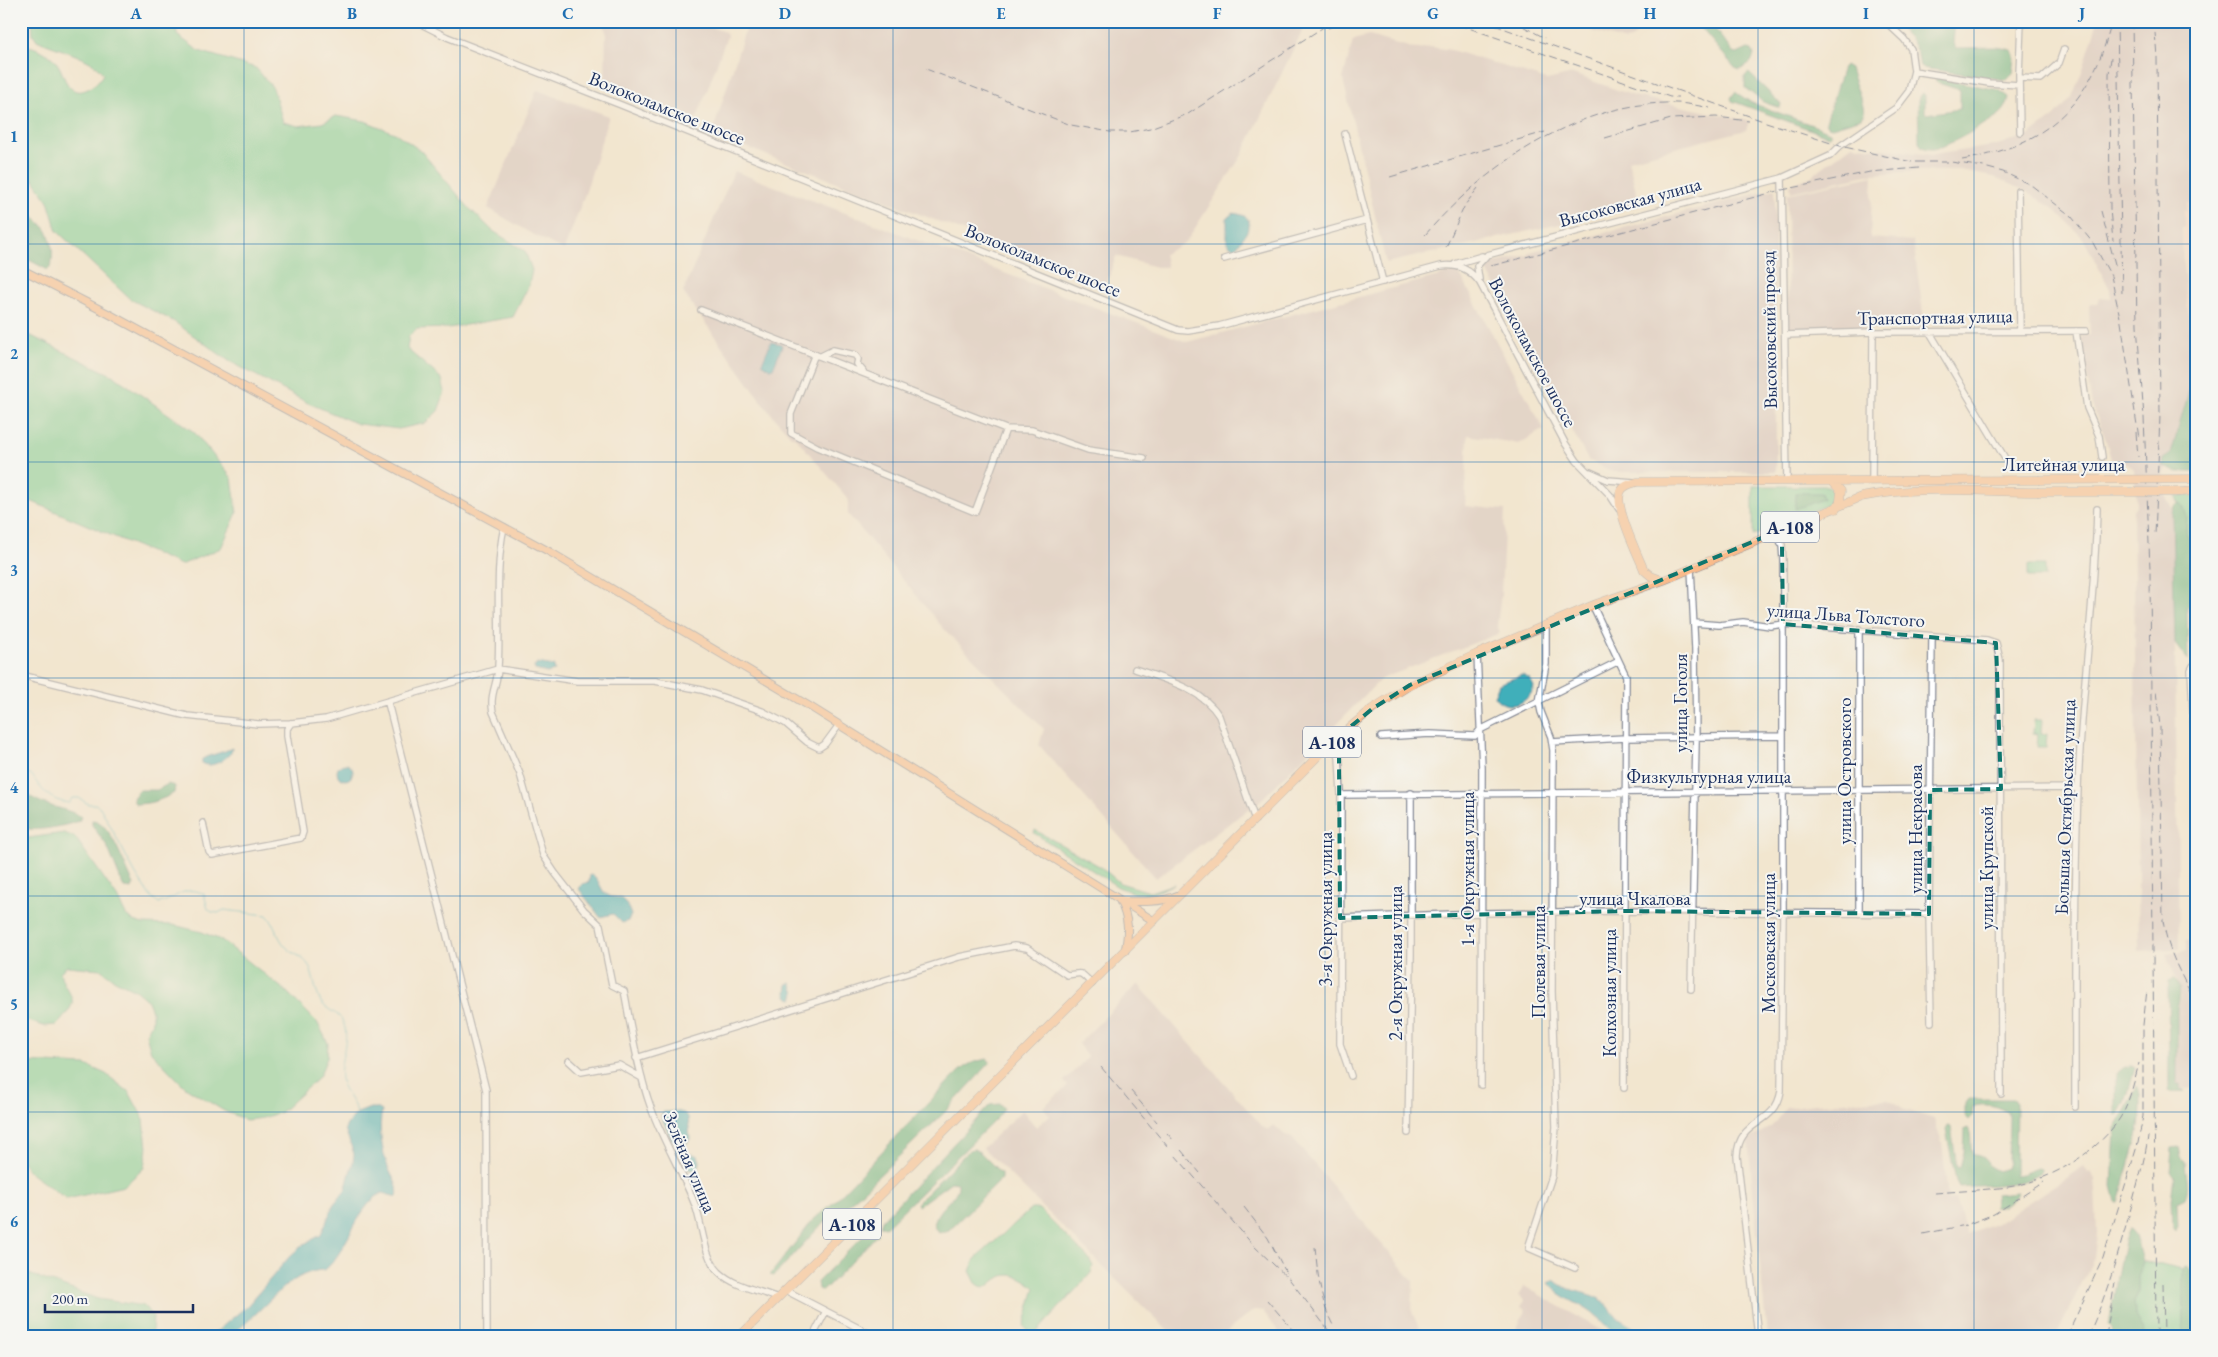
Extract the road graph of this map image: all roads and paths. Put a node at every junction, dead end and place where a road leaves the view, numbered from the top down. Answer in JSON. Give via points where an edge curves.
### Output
{"nodes":[{"id":1,"x":415,"y":21,"type":"edge"},
{"id":2,"x":1885,"y":21,"type":"edge"},
{"id":3,"x":2021,"y":21,"type":"edge"},
{"id":4,"x":2064,"y":50,"type":"dead end"},
{"id":5,"x":1914,"y":71,"type":"junction"},
{"id":6,"x":2019,"y":82,"type":"junction"},
{"id":7,"x":2020,"y":132,"type":"dead end"},
{"id":8,"x":1345,"y":134,"type":"dead end"},
{"id":9,"x":1782,"y":178,"type":"junction"},
{"id":10,"x":2018,"y":191,"type":"dead end"},
{"id":11,"x":1367,"y":220,"type":"junction"},
{"id":12,"x":1487,"y":255,"type":"junction"},
{"id":13,"x":1224,"y":260,"type":"dead end"},
{"id":14,"x":1453,"y":265,"type":"junction"},
{"id":15,"x":21,"y":268,"type":"edge"},
{"id":16,"x":1383,"y":282,"type":"junction"},
{"id":17,"x":1480,"y":283,"type":"junction"},
{"id":18,"x":701,"y":310,"type":"dead end"},
{"id":19,"x":1929,"y":331,"type":"junction"},
{"id":20,"x":2020,"y":331,"type":"junction"},
{"id":21,"x":2076,"y":331,"type":"junction"},
{"id":22,"x":2086,"y":331,"type":"dead end"},
{"id":23,"x":1873,"y":332,"type":"junction"},
{"id":24,"x":1785,"y":335,"type":"junction"},
{"id":25,"x":818,"y":355,"type":"junction"},
{"id":26,"x":864,"y":373,"type":"junction"},
{"id":27,"x":1006,"y":429,"type":"junction"},
{"id":28,"x":2102,"y":457,"type":"dead end"},
{"id":29,"x":1144,"y":458,"type":"dead end"},
{"id":30,"x":2006,"y":460,"type":"dead end"},
{"id":31,"x":1577,"y":461,"type":"junction"},
{"id":32,"x":2197,"y":479,"type":"edge"},
{"id":33,"x":1787,"y":481,"type":"junction"},
{"id":34,"x":1832,"y":481,"type":"junction"},
{"id":35,"x":1872,"y":481,"type":"junction"},
{"id":36,"x":1638,"y":482,"type":"junction"},
{"id":37,"x":2197,"y":491,"type":"edge"},
{"id":38,"x":1836,"y":509,"type":"junction"},
{"id":39,"x":2097,"y":509,"type":"dead end"},
{"id":40,"x":1621,"y":512,"type":"junction"},
{"id":41,"x":504,"y":527,"type":"junction"},
{"id":42,"x":1776,"y":532,"type":"junction"},
{"id":43,"x":1691,"y":568,"type":"junction"},
{"id":44,"x":1644,"y":570,"type":"junction"},
{"id":45,"x":1664,"y":580,"type":"junction"},
{"id":46,"x":1638,"y":589,"type":"junction"},
{"id":47,"x":1593,"y":606,"type":"junction"},
{"id":48,"x":1694,"y":623,"type":"junction"},
{"id":49,"x":1783,"y":624,"type":"junction"},
{"id":50,"x":1546,"y":626,"type":"junction"},
{"id":51,"x":1859,"y":629,"type":"junction"},
{"id":52,"x":1932,"y":636,"type":"junction"},
{"id":53,"x":1996,"y":643,"type":"joint"},
{"id":54,"x":1477,"y":654,"type":"junction"},
{"id":55,"x":1619,"y":661,"type":"junction"},
{"id":56,"x":2197,"y":665,"type":"edge"},
{"id":57,"x":498,"y":669,"type":"junction"},
{"id":58,"x":1135,"y":669,"type":"dead end"},
{"id":59,"x":21,"y":676,"type":"edge"},
{"id":60,"x":1539,"y":702,"type":"junction"},
{"id":61,"x":388,"y":703,"type":"junction"},
{"id":62,"x":291,"y":723,"type":"junction"},
{"id":63,"x":839,"y":724,"type":"junction"},
{"id":64,"x":1480,"y":730,"type":"junction"},
{"id":65,"x":2197,"y":735,"type":"edge"},
{"id":66,"x":1783,"y":736,"type":"junction"},
{"id":67,"x":1381,"y":737,"type":"dead end"},
{"id":68,"x":1696,"y":737,"type":"junction"},
{"id":69,"x":1625,"y":738,"type":"junction"},
{"id":70,"x":1332,"y":742,"type":"junction"},
{"id":71,"x":1552,"y":742,"type":"junction"},
{"id":72,"x":2078,"y":788,"type":"junction"},
{"id":73,"x":2001,"y":789,"type":"junction"},
{"id":74,"x":1858,"y":790,"type":"junction"},
{"id":75,"x":1930,"y":790,"type":"junction"},
{"id":76,"x":1626,"y":791,"type":"junction"},
{"id":77,"x":1783,"y":791,"type":"junction"},
{"id":78,"x":1695,"y":792,"type":"junction"},
{"id":79,"x":1411,"y":793,"type":"junction"},
{"id":80,"x":1482,"y":793,"type":"junction"},
{"id":81,"x":1553,"y":793,"type":"junction"},
{"id":82,"x":1340,"y":795,"type":"junction"},
{"id":83,"x":1256,"y":820,"type":"junction"},
{"id":84,"x":203,"y":822,"type":"dead end"},
{"id":85,"x":1182,"y":893,"type":"junction"},
{"id":86,"x":1120,"y":901,"type":"junction"},
{"id":87,"x":1624,"y":911,"type":"junction"},
{"id":88,"x":1692,"y":912,"type":"junction"},
{"id":89,"x":1482,"y":913,"type":"junction"},
{"id":90,"x":1553,"y":913,"type":"junction"},
{"id":91,"x":1784,"y":913,"type":"junction"},
{"id":92,"x":1859,"y":914,"type":"junction"},
{"id":93,"x":1929,"y":914,"type":"junction"},
{"id":94,"x":1411,"y":915,"type":"junction"},
{"id":95,"x":1340,"y":918,"type":"junction"},
{"id":96,"x":1154,"y":921,"type":"junction"},
{"id":97,"x":1124,"y":951,"type":"junction"},
{"id":98,"x":1092,"y":984,"type":"junction"},
{"id":99,"x":1691,"y":989,"type":"dead end"},
{"id":100,"x":1931,"y":1022,"type":"dead end"},
{"id":101,"x":636,"y":1058,"type":"junction"},
{"id":102,"x":568,"y":1061,"type":"dead end"},
{"id":103,"x":1352,"y":1076,"type":"dead end"},
{"id":104,"x":642,"y":1078,"type":"junction"},
{"id":105,"x":1481,"y":1085,"type":"dead end"},
{"id":106,"x":1624,"y":1088,"type":"dead end"},
{"id":107,"x":2001,"y":1094,"type":"dead end"},
{"id":108,"x":2075,"y":1106,"type":"dead end"},
{"id":109,"x":1408,"y":1133,"type":"dead end"},
{"id":110,"x":1575,"y":1268,"type":"dead end"},
{"id":111,"x":785,"y":1290,"type":"junction"},
{"id":112,"x":778,"y":1298,"type":"junction"},
{"id":113,"x":826,"y":1311,"type":"junction"},
{"id":114,"x":487,"y":1336,"type":"edge"},
{"id":115,"x":740,"y":1336,"type":"edge"},
{"id":116,"x":813,"y":1336,"type":"edge"},
{"id":117,"x":874,"y":1336,"type":"edge"},
{"id":118,"x":1758,"y":1336,"type":"edge"}],
"edges":[{"from":1,"to":16,"type":"street","name":"Волоколамское шоссе","via":[[447,37],[621,104],[1178,330],[1219,326]]},
{"from":2,"to":5,"type":"street","via":[[1908,44]]},
{"from":3,"to":6,"type":"street"},
{"from":4,"to":6,"type":"street","via":[[2059,63],[2041,79]]},
{"from":5,"to":6,"type":"street","via":[[1989,83]]},
{"from":5,"to":9,"type":"street","name":"Высоковская улица","via":[[1904,98],[1889,113],[1830,156]]},
{"from":6,"to":7,"type":"street"},
{"from":8,"to":11,"type":"street"},
{"from":9,"to":12,"type":"street","name":"Высоковская улица"},
{"from":9,"to":24,"type":"street","name":"Высоковский проезд"},
{"from":10,"to":20,"type":"street"},
{"from":11,"to":13,"type":"street"},
{"from":11,"to":16,"type":"street"},
{"from":12,"to":14,"type":"street","name":"Высоковская улица"},
{"from":12,"to":17,"type":"street","via":[[1476,266]]},
{"from":14,"to":16,"type":"street","name":"Волоколамское шоссе"},
{"from":14,"to":17,"type":"street","name":"Волоколамское шоссе","via":[[1467,269]]},
{"from":15,"to":41,"type":"main road"},
{"from":17,"to":31,"type":"street","name":"Волоколамское шоссе"},
{"from":18,"to":25,"type":"street"},
{"from":19,"to":20,"type":"street","name":"Транспортная улица"},
{"from":19,"to":23,"type":"street","name":"Транспортная улица"},
{"from":19,"to":30,"type":"street"},
{"from":20,"to":21,"type":"street","name":"Транспортная улица"},
{"from":21,"to":22,"type":"street","name":"Транспортная улица"},
{"from":21,"to":28,"type":"street","via":[[2087,408],[2099,436]]},
{"from":23,"to":24,"type":"street","name":"Транспортная улица"},
{"from":23,"to":35,"type":"street"},
{"from":24,"to":33,"type":"street","name":"Высоковский проезд"},
{"from":25,"to":26,"type":"street"},
{"from":25,"to":26,"type":"street","via":[[833,350],[855,355]]},
{"from":25,"to":27,"type":"street","via":[[791,414],[791,433],[975,512]]},
{"from":26,"to":27,"type":"street"},
{"from":27,"to":29,"type":"street","via":[[1032,430],[1088,450]]},
{"from":31,"to":36,"type":"street","name":"Волоколамское шоссе","via":[[1602,478]]},
{"from":31,"to":40,"type":"street","name":"Волоколамское шоссе"},
{"from":32,"to":35,"type":"highway","name":"Литейная улица","bridge":true},
{"from":33,"to":34,"type":"highway","name":"Литейная улица"},
{"from":33,"to":36,"type":"highway","name":"Литейная улица"},
{"from":34,"to":35,"type":"highway","name":"Литейная улица"},
{"from":34,"to":38,"type":"highway","via":[[1841,491]]},
{"from":36,"to":40,"type":"highway","via":[[1620,492]]},
{"from":37,"to":38,"type":"highway","name":"Литейная улица","number":"А-108","bridge":true,"via":[[1883,492],[1861,497]]},
{"from":38,"to":42,"type":"highway","number":"А-108"},
{"from":39,"to":72,"type":"street","name":"Большая Октябрьская улица"},
{"from":40,"to":44,"type":"highway"},
{"from":41,"to":57,"type":"street","via":[[500,559]]},
{"from":41,"to":63,"type":"main road"},
{"from":42,"to":43,"type":"highway","number":"А-108"},
{"from":42,"to":49,"type":"street","name":"Московская улица","via":[[1780,536],[1782,552]]},
{"from":43,"to":45,"type":"highway","number":"А-108"},
{"from":43,"to":48,"type":"street","name":"улица Гоголя"},
{"from":44,"to":45,"type":"highway","via":[[1650,576]]},
{"from":44,"to":46,"type":"highway","via":[[1644,579]]},
{"from":45,"to":46,"type":"highway","number":"А-108"},
{"from":46,"to":47,"type":"highway","number":"А-108"},
{"from":47,"to":50,"type":"highway","number":"А-108"},
{"from":47,"to":55,"type":"street","name":"Колхозная улица"},
{"from":48,"to":49,"type":"street","name":"улица Льва Толстого","via":[[1719,626],[1743,622],[1770,626]]},
{"from":48,"to":68,"type":"street","name":"улица Гоголя"},
{"from":49,"to":51,"type":"street","name":"улица Льва Толстого"},
{"from":49,"to":66,"type":"street","name":"Московская улица"},
{"from":50,"to":54,"type":"highway","number":"А-108"},
{"from":50,"to":60,"type":"street","name":"Полевая улица","via":[[1546,664]]},
{"from":51,"to":52,"type":"street","name":"улица Льва Толстого"},
{"from":51,"to":74,"type":"street","name":"улица Островского"},
{"from":52,"to":53,"type":"street","name":"улица Льва Толстого"},
{"from":52,"to":75,"type":"street","name":"улица Некрасова"},
{"from":53,"to":73,"type":"street","name":"улица Крупской","via":[[2000,660]]},
{"from":54,"to":64,"type":"street","name":"1-я Окружная улица"},
{"from":54,"to":70,"type":"highway","number":"А-108","via":[[1410,684],[1372,709]]},
{"from":55,"to":60,"type":"street"},
{"from":55,"to":69,"type":"street","name":"Колхозная улица","via":[[1626,676]]},
{"from":56,"to":65,"type":"street","via":[[2191,670],[2194,732]]},
{"from":57,"to":61,"type":"street"},
{"from":57,"to":63,"type":"street","via":[[576,681],[643,680],[685,686],[773,716],[819,748],[826,744]]},
{"from":57,"to":101,"type":"street","name":"Зелёная улица","via":[[492,693],[493,712],[520,774],[544,855],[555,874],[600,925],[612,985],[624,991],[628,1004]]},
{"from":58,"to":83,"type":"street","via":[[1192,692],[1213,706]]},
{"from":59,"to":62,"type":"street","via":[[187,716],[258,724]]},
{"from":60,"to":64,"type":"street"},
{"from":60,"to":71,"type":"street","name":"Полевая улица"},
{"from":61,"to":62,"type":"street","via":[[326,719]]},
{"from":61,"to":114,"type":"street","via":[[486,1090]]},
{"from":62,"to":84,"type":"street","via":[[287,736],[304,832],[301,838],[212,855]]},
{"from":63,"to":86,"type":"main road"},
{"from":64,"to":67,"type":"street","via":[[1474,736]]},
{"from":64,"to":80,"type":"street","name":"1-я Окружная улица"},
{"from":66,"to":68,"type":"street"},
{"from":66,"to":77,"type":"street","name":"Московская улица"},
{"from":68,"to":69,"type":"street"},
{"from":68,"to":78,"type":"street","name":"улица Гоголя"},
{"from":69,"to":71,"type":"street"},
{"from":69,"to":76,"type":"street","name":"Колхозная улица"},
{"from":70,"to":82,"type":"street","name":"3-я Окружная улица","via":[[1339,756]]},
{"from":70,"to":83,"type":"highway","number":"А-108"},
{"from":71,"to":81,"type":"street","name":"Полевая улица"},
{"from":72,"to":73,"type":"street","name":"Физкультурная улица"},
{"from":72,"to":108,"type":"street","name":"Большая Октябрьская улица"},
{"from":73,"to":75,"type":"street","name":"Физкультурная улица"},
{"from":73,"to":107,"type":"street","name":"улица Крупской"},
{"from":74,"to":75,"type":"street","name":"Физкультурная улица"},
{"from":74,"to":77,"type":"street","name":"Физкультурная улица"},
{"from":74,"to":92,"type":"street","name":"улица Островского"},
{"from":75,"to":93,"type":"street","name":"улица Некрасова"},
{"from":76,"to":78,"type":"street","name":"Физкультурная улица"},
{"from":76,"to":81,"type":"street","name":"Физкультурная улица"},
{"from":76,"to":87,"type":"street","name":"Колхозная улица"},
{"from":77,"to":78,"type":"street","name":"Физкультурная улица"},
{"from":77,"to":91,"type":"street","name":"Московская улица"},
{"from":78,"to":88,"type":"street","name":"улица Гоголя"},
{"from":79,"to":80,"type":"street","name":"Физкультурная улица"},
{"from":79,"to":82,"type":"street","name":"Физкультурная улица"},
{"from":79,"to":94,"type":"street","name":"2-я Окружная улица"},
{"from":80,"to":81,"type":"street","name":"Физкультурная улица"},
{"from":80,"to":89,"type":"street","name":"1-я Окружная улица"},
{"from":81,"to":90,"type":"street","name":"Полевая улица"},
{"from":82,"to":95,"type":"street","name":"3-я Окружная улица"},
{"from":83,"to":85,"type":"highway","number":"А-108"},
{"from":85,"to":86,"type":"main road","via":[[1168,900]]},
{"from":85,"to":96,"type":"highway","number":"А-108"},
{"from":86,"to":96,"type":"main road"},
{"from":86,"to":97,"type":"main road","via":[[1129,926]]},
{"from":87,"to":88,"type":"street","name":"улица Чкалова"},
{"from":87,"to":90,"type":"street","name":"улица Чкалова"},
{"from":87,"to":106,"type":"street","name":"Колхозная улица"},
{"from":88,"to":91,"type":"street","name":"улица Чкалова"},
{"from":88,"to":99,"type":"street","name":"улица Гоголя"},
{"from":89,"to":90,"type":"street","name":"улица Чкалова"},
{"from":89,"to":94,"type":"street","name":"улица Чкалова"},
{"from":89,"to":105,"type":"street","name":"1-я Окружная улица"},
{"from":90,"to":110,"type":"street","name":"Полевая улица","via":[[1554,1165],[1529,1245]]},
{"from":91,"to":92,"type":"street","name":"улица Чкалова"},
{"from":91,"to":118,"type":"street","name":"Московская улица","via":[[1781,1096],[1771,1114],[1744,1132],[1738,1143],[1737,1156]]},
{"from":92,"to":93,"type":"street","name":"улица Чкалова"},
{"from":93,"to":100,"type":"street","name":"улица Некрасова"},
{"from":94,"to":95,"type":"street","name":"улица Чкалова"},
{"from":94,"to":109,"type":"street","name":"2-я Окружная улица"},
{"from":95,"to":103,"type":"street","name":"3-я Окружная улица","via":[[1340,1044]]},
{"from":96,"to":97,"type":"highway","number":"А-108"},
{"from":97,"to":98,"type":"highway","number":"А-108"},
{"from":98,"to":101,"type":"street","via":[[1081,973],[1068,975],[1026,948],[1014,946],[959,957]]},
{"from":98,"to":111,"type":"highway","number":"А-108"},
{"from":101,"to":104,"type":"street","name":"Зелёная улица"},
{"from":102,"to":104,"type":"street","via":[[581,1072],[619,1065]]},
{"from":104,"to":112,"type":"street","name":"Зелёная улица","via":[[660,1130],[683,1173],[709,1255],[721,1274],[750,1289]]},
{"from":111,"to":112,"type":"highway","number":"А-108"},
{"from":111,"to":113,"type":"street"},
{"from":112,"to":115,"type":"highway","number":"А-108"},
{"from":113,"to":116,"type":"street"},
{"from":113,"to":117,"type":"street"}]}
